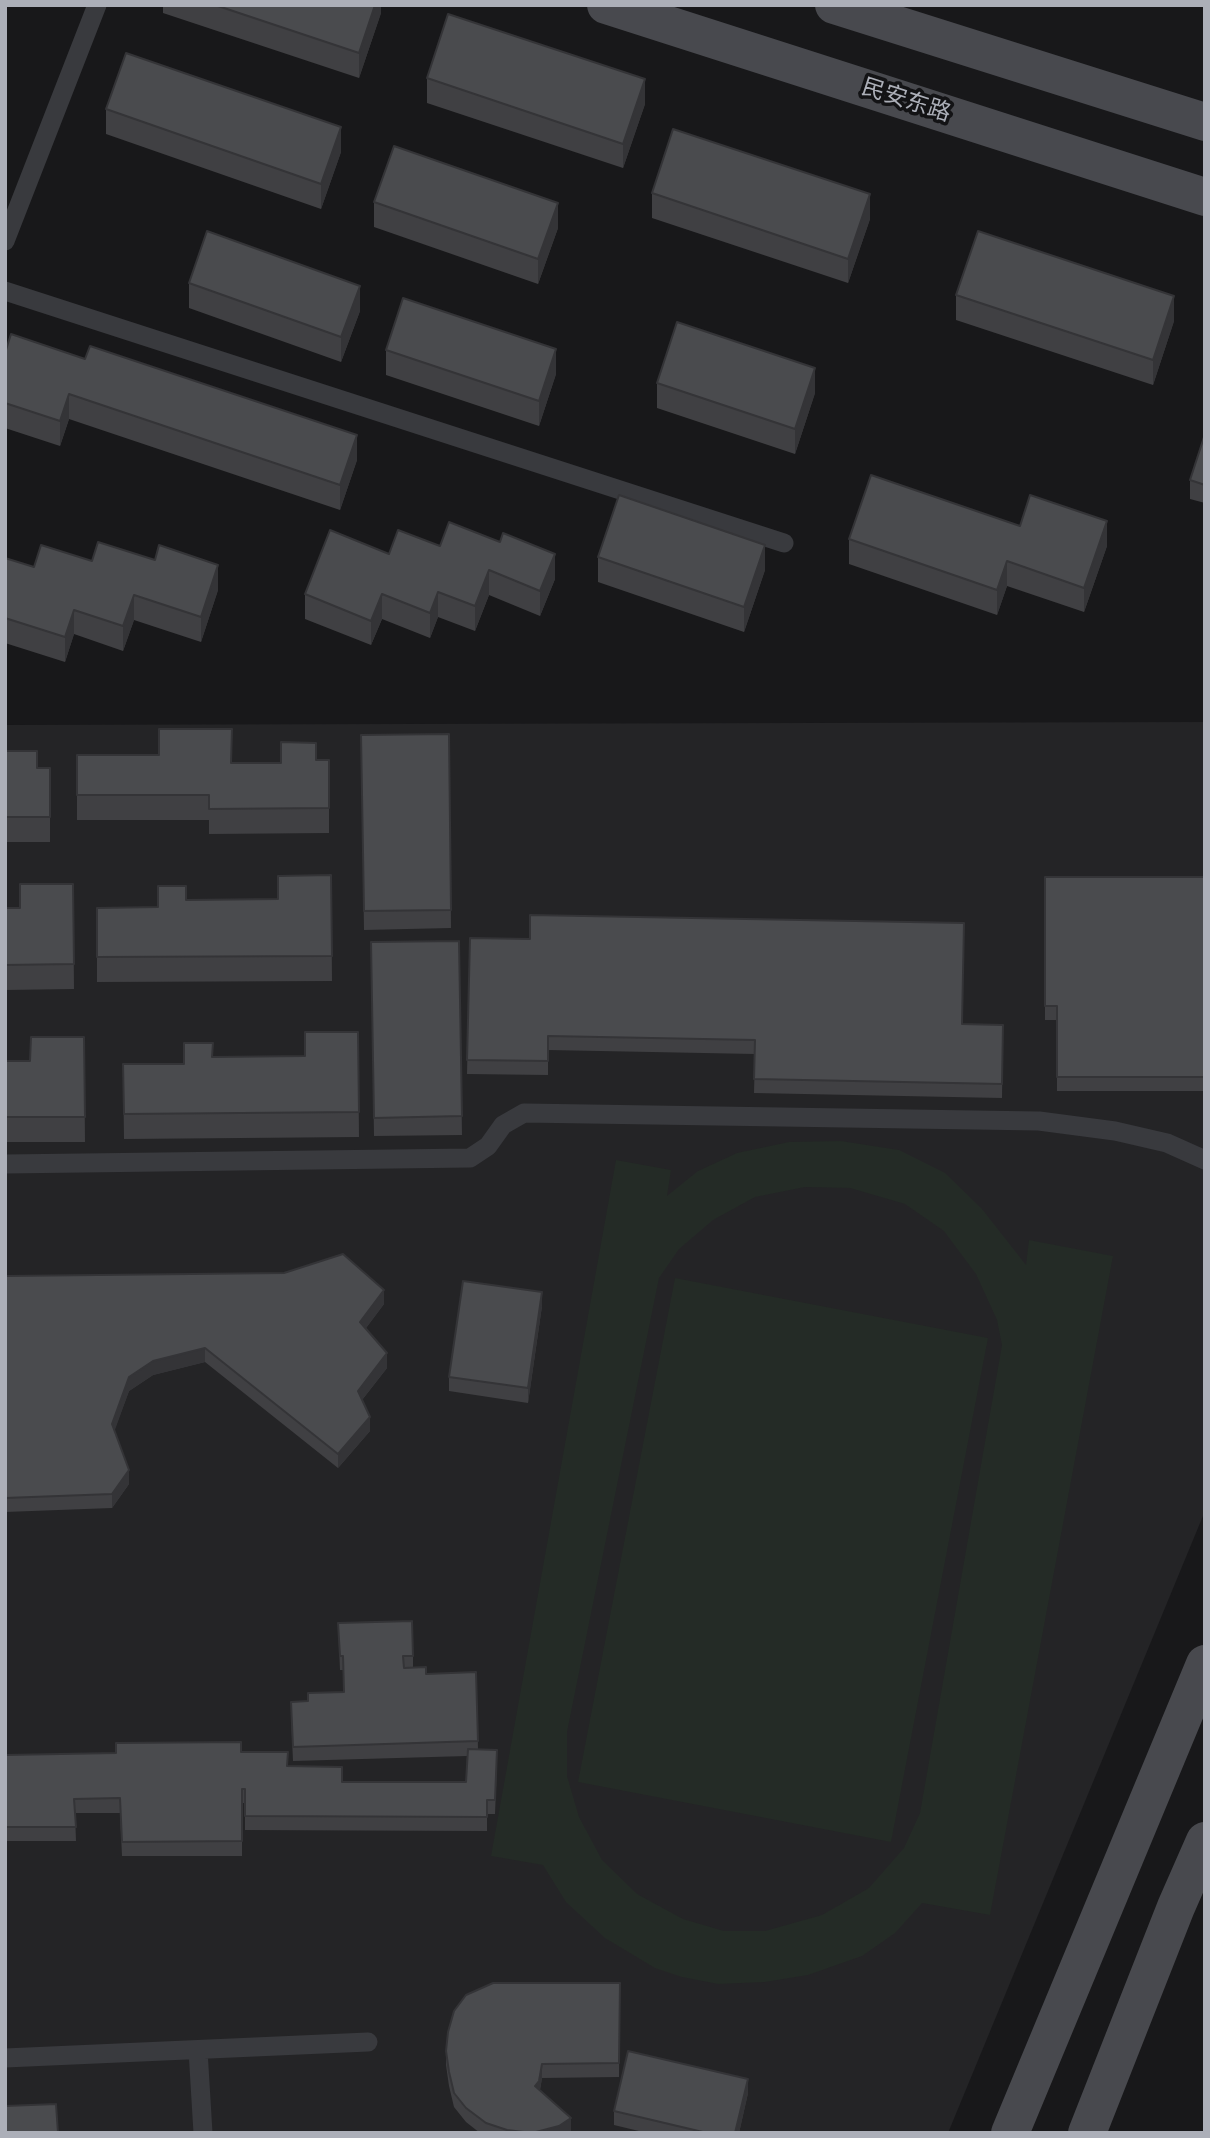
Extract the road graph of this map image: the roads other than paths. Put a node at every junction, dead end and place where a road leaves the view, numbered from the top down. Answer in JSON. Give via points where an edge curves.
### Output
{"nodes":[{"id":1,"x":97,"y":5,"type":"edge"},
{"id":2,"x":606,"y":5,"type":"edge"},
{"id":3,"x":834,"y":5,"type":"edge"},
{"id":4,"x":1205,"y":122,"type":"edge"},
{"id":5,"x":1205,"y":197,"type":"edge"},
{"id":6,"x":5,"y":240,"type":"edge"},
{"id":7,"x":5,"y":291,"type":"edge"},
{"id":8,"x":784,"y":543,"type":"dead end"},
{"id":9,"x":1205,"y":1160,"type":"edge"},
{"id":10,"x":5,"y":1164,"type":"edge"},
{"id":11,"x":1205,"y":1664,"type":"edge"},
{"id":12,"x":1205,"y":1841,"type":"edge"},
{"id":13,"x":368,"y":2042,"type":"dead end"},
{"id":14,"x":198,"y":2050,"type":"junction"},
{"id":15,"x":5,"y":2058,"type":"edge"},
{"id":16,"x":203,"y":2133,"type":"edge"},
{"id":17,"x":1010,"y":2133,"type":"edge"},
{"id":18,"x":1087,"y":2133,"type":"edge"}],
"edges":[{"from":1,"to":6,"type":"lane"},
{"from":2,"to":5,"type":"main road","name":"民安东路"},
{"from":3,"to":4,"type":"main road"},
{"from":7,"to":8,"type":"lane"},
{"from":9,"to":10,"type":"lane","via":[[1167,1143],[1039,1121],[524,1113],[503,1125],[488,1146],[470,1158]]},
{"from":11,"to":17,"type":"main road"},
{"from":12,"to":18,"type":"main road"},
{"from":13,"to":14,"type":"lane"},
{"from":14,"to":15,"type":"lane"},
{"from":14,"to":16,"type":"lane"}]}
